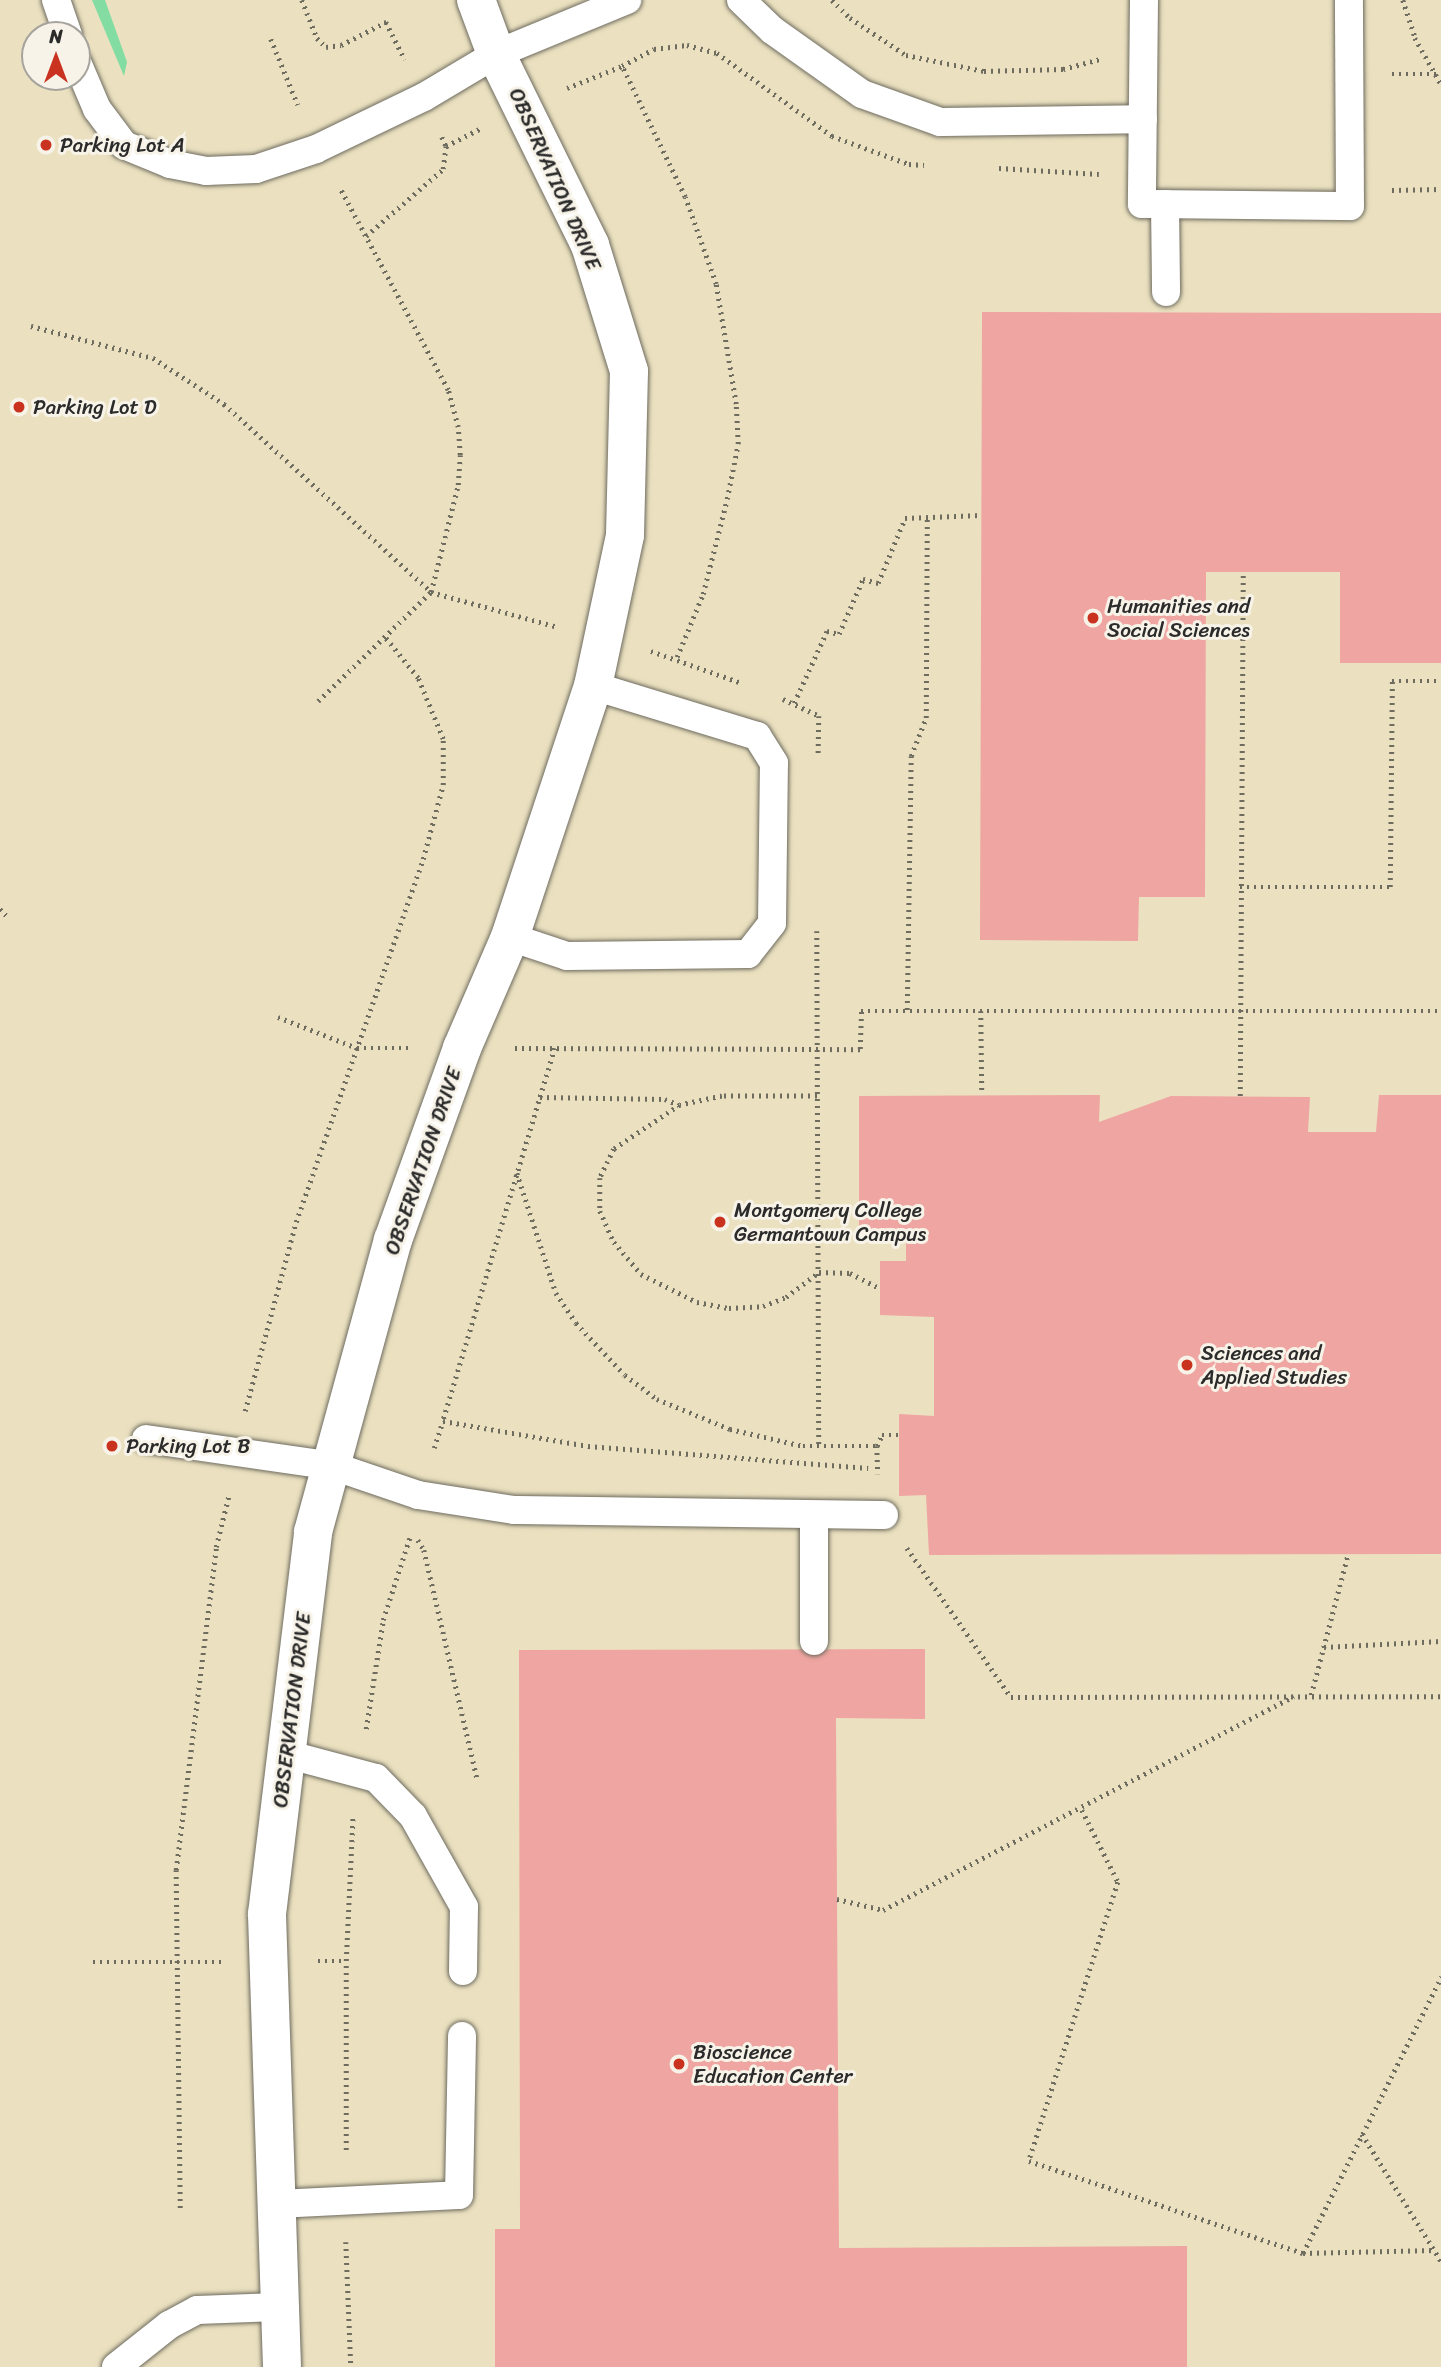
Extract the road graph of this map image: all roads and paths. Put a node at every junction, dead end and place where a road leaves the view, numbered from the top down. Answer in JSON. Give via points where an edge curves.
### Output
{"nodes":[{"id":1,"x":56,"y":0,"type":"edge"},
{"id":2,"x":302,"y":0,"type":"edge"},
{"id":3,"x":476,"y":0,"type":"edge"},
{"id":4,"x":626,"y":0,"type":"edge"},
{"id":5,"x":741,"y":0,"type":"edge"},
{"id":6,"x":832,"y":0,"type":"edge"},
{"id":7,"x":1144,"y":0,"type":"edge"},
{"id":8,"x":1349,"y":0,"type":"edge"},
{"id":9,"x":1403,"y":0,"type":"edge"},
{"id":10,"x":63,"y":21,"type":"edge"},
{"id":11,"x":386,"y":22,"type":"dead end"},
{"id":12,"x":271,"y":39,"type":"dead end"},
{"id":13,"x":496,"y":54,"type":"junction"},
{"id":14,"x":1103,"y":58,"type":"dead end"},
{"id":15,"x":622,"y":66,"type":"junction"},
{"id":16,"x":578,"y":83,"type":"dead end"},
{"id":17,"x":1441,"y":84,"type":"edge"},
{"id":18,"x":89,"y":91,"type":"edge"},
{"id":19,"x":299,"y":105,"type":"dead end"},
{"id":20,"x":1143,"y":119,"type":"junction"},
{"id":21,"x":446,"y":146,"type":"dead end"},
{"id":22,"x":934,"y":165,"type":"dead end"},
{"id":23,"x":996,"y":168,"type":"dead end"},
{"id":24,"x":1142,"y":175,"type":"junction"},
{"id":25,"x":339,"y":187,"type":"dead end"},
{"id":26,"x":1165,"y":204,"type":"junction"},
{"id":27,"x":366,"y":236,"type":"junction"},
{"id":28,"x":1166,"y":292,"type":"dead end"},
{"id":29,"x":31,"y":326,"type":"dead end"},
{"id":30,"x":981,"y":515,"type":"dead end"},
{"id":31,"x":927,"y":517,"type":"junction"},
{"id":32,"x":1243,"y":572,"type":"dead end"},
{"id":33,"x":431,"y":592,"type":"junction"},
{"id":34,"x":383,"y":635,"type":"junction"},
{"id":35,"x":677,"y":657,"type":"dead end"},
{"id":36,"x":1441,"y":681,"type":"edge"},
{"id":37,"x":593,"y":686,"type":"junction"},
{"id":38,"x":318,"y":701,"type":"dead end"},
{"id":39,"x":794,"y":703,"type":"dead end"},
{"id":40,"x":1240,"y":887,"type":"junction"},
{"id":41,"x":0,"y":909,"type":"edge"},
{"id":42,"x":7,"y":916,"type":"dead end"},
{"id":43,"x":510,"y":937,"type":"junction"},
{"id":44,"x":907,"y":1010,"type":"junction"},
{"id":45,"x":981,"y":1011,"type":"junction"},
{"id":46,"x":1239,"y":1011,"type":"junction"},
{"id":47,"x":1441,"y":1011,"type":"edge"},
{"id":48,"x":278,"y":1017,"type":"dead end"},
{"id":49,"x":357,"y":1048,"type":"junction"},
{"id":50,"x":462,"y":1048,"type":"junction"},
{"id":51,"x":555,"y":1048,"type":"junction"},
{"id":52,"x":982,"y":1094,"type":"dead end"},
{"id":53,"x":817,"y":1096,"type":"dead end"},
{"id":54,"x":1240,"y":1096,"type":"dead end"},
{"id":55,"x":540,"y":1097,"type":"junction"},
{"id":56,"x":680,"y":1105,"type":"junction"},
{"id":57,"x":517,"y":1173,"type":"junction"},
{"id":58,"x":819,"y":1272,"type":"junction"},
{"id":59,"x":880,"y":1288,"type":"dead end"},
{"id":60,"x":244,"y":1416,"type":"dead end"},
{"id":61,"x":443,"y":1421,"type":"junction"},
{"id":62,"x":899,"y":1435,"type":"dead end"},
{"id":63,"x":146,"y":1439,"type":"dead end"},
{"id":64,"x":854,"y":1446,"type":"dead end"},
{"id":65,"x":877,"y":1446,"type":"dead end"},
{"id":66,"x":819,"y":1447,"type":"junction"},
{"id":67,"x":434,"y":1448,"type":"dead end"},
{"id":68,"x":333,"y":1466,"type":"junction"},
{"id":69,"x":877,"y":1469,"type":"dead end"},
{"id":70,"x":231,"y":1484,"type":"dead end"},
{"id":71,"x":884,"y":1515,"type":"joint"},
{"id":72,"x":814,"y":1516,"type":"junction"},
{"id":73,"x":1348,"y":1554,"type":"dead end"},
{"id":74,"x":814,"y":1641,"type":"dead end"},
{"id":75,"x":1441,"y":1641,"type":"edge"},
{"id":76,"x":1324,"y":1647,"type":"junction"},
{"id":77,"x":1295,"y":1695,"type":"junction"},
{"id":78,"x":1311,"y":1695,"type":"junction"},
{"id":79,"x":1441,"y":1696,"type":"edge"},
{"id":80,"x":363,"y":1744,"type":"dead end"},
{"id":81,"x":286,"y":1754,"type":"junction"},
{"id":82,"x":477,"y":1778,"type":"dead end"},
{"id":83,"x":354,"y":1807,"type":"dead end"},
{"id":84,"x":1082,"y":1810,"type":"junction"},
{"id":85,"x":837,"y":1899,"type":"dead end"},
{"id":86,"x":175,"y":1961,"type":"junction"},
{"id":87,"x":318,"y":1961,"type":"dead end"},
{"id":88,"x":346,"y":1961,"type":"junction"},
{"id":89,"x":93,"y":1962,"type":"dead end"},
{"id":90,"x":229,"y":1962,"type":"dead end"},
{"id":91,"x":463,"y":1970,"type":"dead end"},
{"id":92,"x":1441,"y":1977,"type":"edge"},
{"id":93,"x":462,"y":2036,"type":"dead end"},
{"id":94,"x":1362,"y":2134,"type":"junction"},
{"id":95,"x":346,"y":2150,"type":"dead end"},
{"id":96,"x":276,"y":2204,"type":"junction"},
{"id":97,"x":180,"y":2208,"type":"dead end"},
{"id":98,"x":346,"y":2227,"type":"dead end"},
{"id":99,"x":1434,"y":2250,"type":"junction"},
{"id":100,"x":1303,"y":2253,"type":"junction"},
{"id":101,"x":1441,"y":2261,"type":"edge"},
{"id":102,"x":278,"y":2307,"type":"junction"},
{"id":103,"x":116,"y":2367,"type":"edge"},
{"id":104,"x":282,"y":2367,"type":"edge"},
{"id":105,"x":351,"y":2367,"type":"edge"}],
"edges":[{"from":1,"to":10,"type":"lane"},
{"from":2,"to":11,"type":"path","via":[[317,38],[326,47],[341,45]]},
{"from":3,"to":13,"type":"street","name":"OBSERVATION DRIVE"},
{"from":4,"to":13,"type":"lane"},
{"from":5,"to":20,"type":"lane","via":[[772,30],[862,94],[940,122]]},
{"from":6,"to":14,"type":"path","via":[[850,18],[906,55],[984,71],[1063,69]]},
{"from":7,"to":20,"type":"lane"},
{"from":8,"to":26,"type":"lane","via":[[1350,206]]},
{"from":9,"to":17,"type":"path","via":[[1415,38]]},
{"from":12,"to":19,"type":"path"},
{"from":13,"to":18,"type":"lane","via":[[424,97],[316,149],[256,169],[206,171],[170,164],[124,145]]},
{"from":13,"to":37,"type":"street","name":"OBSERVATION DRIVE","via":[[590,245],[629,371],[625,536]]},
{"from":15,"to":16,"type":"path"},
{"from":15,"to":22,"type":"path","via":[[654,48],[687,45],[717,53],[832,136],[909,164]]},
{"from":15,"to":35,"type":"path","via":[[685,197],[716,284],[736,404],[738,444],[727,499],[703,594]]},
{"from":20,"to":24,"type":"lane"},
{"from":21,"to":27,"type":"path","via":[[443,169]]},
{"from":23,"to":24,"type":"path"},
{"from":24,"to":26,"type":"lane","via":[[1142,204]]},
{"from":25,"to":27,"type":"path"},
{"from":26,"to":28,"type":"lane"},
{"from":27,"to":33,"type":"path","via":[[448,390],[458,427],[458,485]]},
{"from":29,"to":33,"type":"path","via":[[153,358],[214,398]]},
{"from":30,"to":31,"type":"path"},
{"from":31,"to":39,"type":"path","via":[[905,518],[878,583],[863,579],[839,635],[827,631]]},
{"from":31,"to":44,"type":"path","via":[[926,718],[911,755]]},
{"from":32,"to":40,"type":"path"},
{"from":33,"to":34,"type":"path"},
{"from":34,"to":38,"type":"path"},
{"from":34,"to":49,"type":"path","via":[[418,678],[443,739],[443,785],[423,859]]},
{"from":36,"to":40,"type":"path","via":[[1392,681],[1390,887]]},
{"from":37,"to":43,"type":"street","name":"OBSERVATION DRIVE"},
{"from":37,"to":43,"type":"lane","via":[[757,736],[774,763],[772,923],[748,954],[567,956]]},
{"from":40,"to":46,"type":"path"},
{"from":41,"to":42,"type":"path"},
{"from":43,"to":50,"type":"street","name":"OBSERVATION DRIVE"},
{"from":44,"to":45,"type":"path"},
{"from":44,"to":51,"type":"path","via":[[861,1011],[860,1049]]},
{"from":45,"to":46,"type":"path"},
{"from":45,"to":52,"type":"path"},
{"from":46,"to":47,"type":"path"},
{"from":46,"to":54,"type":"path"},
{"from":48,"to":49,"type":"path"},
{"from":49,"to":50,"type":"path"},
{"from":49,"to":60,"type":"path","via":[[296,1222]]},
{"from":50,"to":51,"type":"path"},
{"from":50,"to":68,"type":"street","name":"OBSERVATION DRIVE","via":[[393,1240]]},
{"from":51,"to":55,"type":"path"},
{"from":53,"to":56,"type":"path","via":[[722,1096]]},
{"from":55,"to":56,"type":"path","via":[[665,1099]]},
{"from":55,"to":57,"type":"path"},
{"from":56,"to":58,"type":"path","via":[[614,1149],[600,1178],[600,1211],[614,1242],[641,1274],[670,1292],[730,1308],[763,1306],[786,1297]]},
{"from":57,"to":61,"type":"path"},
{"from":57,"to":66,"type":"path","via":[[556,1293],[583,1331],[625,1375],[689,1415],[784,1442]]},
{"from":58,"to":59,"type":"path","via":[[850,1273]]},
{"from":58,"to":66,"type":"path"},
{"from":61,"to":67,"type":"path"},
{"from":61,"to":69,"type":"path","via":[[588,1446]]},
{"from":62,"to":65,"type":"path","via":[[882,1435]]},
{"from":63,"to":68,"type":"lane"},
{"from":64,"to":66,"type":"path"},
{"from":68,"to":72,"type":"lane","via":[[418,1495],[514,1510]]},
{"from":68,"to":81,"type":"street","name":"OBSERVATION DRIVE","via":[[313,1532]]},
{"from":70,"to":86,"type":"path","via":[[216,1547],[194,1708],[176,1870]]},
{"from":71,"to":72,"type":"lane"},
{"from":71,"to":77,"type":"path","via":[[1011,1697]]},
{"from":72,"to":74,"type":"lane"},
{"from":73,"to":76,"type":"path"},
{"from":75,"to":76,"type":"path"},
{"from":76,"to":78,"type":"path"},
{"from":77,"to":78,"type":"path"},
{"from":77,"to":84,"type":"path"},
{"from":78,"to":79,"type":"path"},
{"from":80,"to":82,"type":"path","via":[[383,1620],[412,1530],[424,1550]]},
{"from":81,"to":91,"type":"lane","via":[[376,1778],[413,1816],[464,1907]]},
{"from":81,"to":96,"type":"street","name":"OBSERVATION DRIVE","via":[[267,1914]]},
{"from":83,"to":88,"type":"path"},
{"from":84,"to":85,"type":"path","via":[[883,1910]]},
{"from":84,"to":100,"type":"path","via":[[1118,1882],[1029,2161]]},
{"from":86,"to":89,"type":"path"},
{"from":86,"to":90,"type":"path"},
{"from":86,"to":97,"type":"path"},
{"from":87,"to":88,"type":"path"},
{"from":88,"to":95,"type":"path"},
{"from":92,"to":94,"type":"path"},
{"from":93,"to":96,"type":"lane","via":[[459,2195]]},
{"from":94,"to":99,"type":"path"},
{"from":94,"to":100,"type":"path"},
{"from":96,"to":102,"type":"street","name":"OBSERVATION DRIVE"},
{"from":98,"to":105,"type":"path"},
{"from":99,"to":100,"type":"path"},
{"from":99,"to":101,"type":"path"},
{"from":102,"to":103,"type":"lane","via":[[197,2310],[169,2325]]},
{"from":102,"to":104,"type":"street","name":"OBSERVATION DRIVE"}]}
